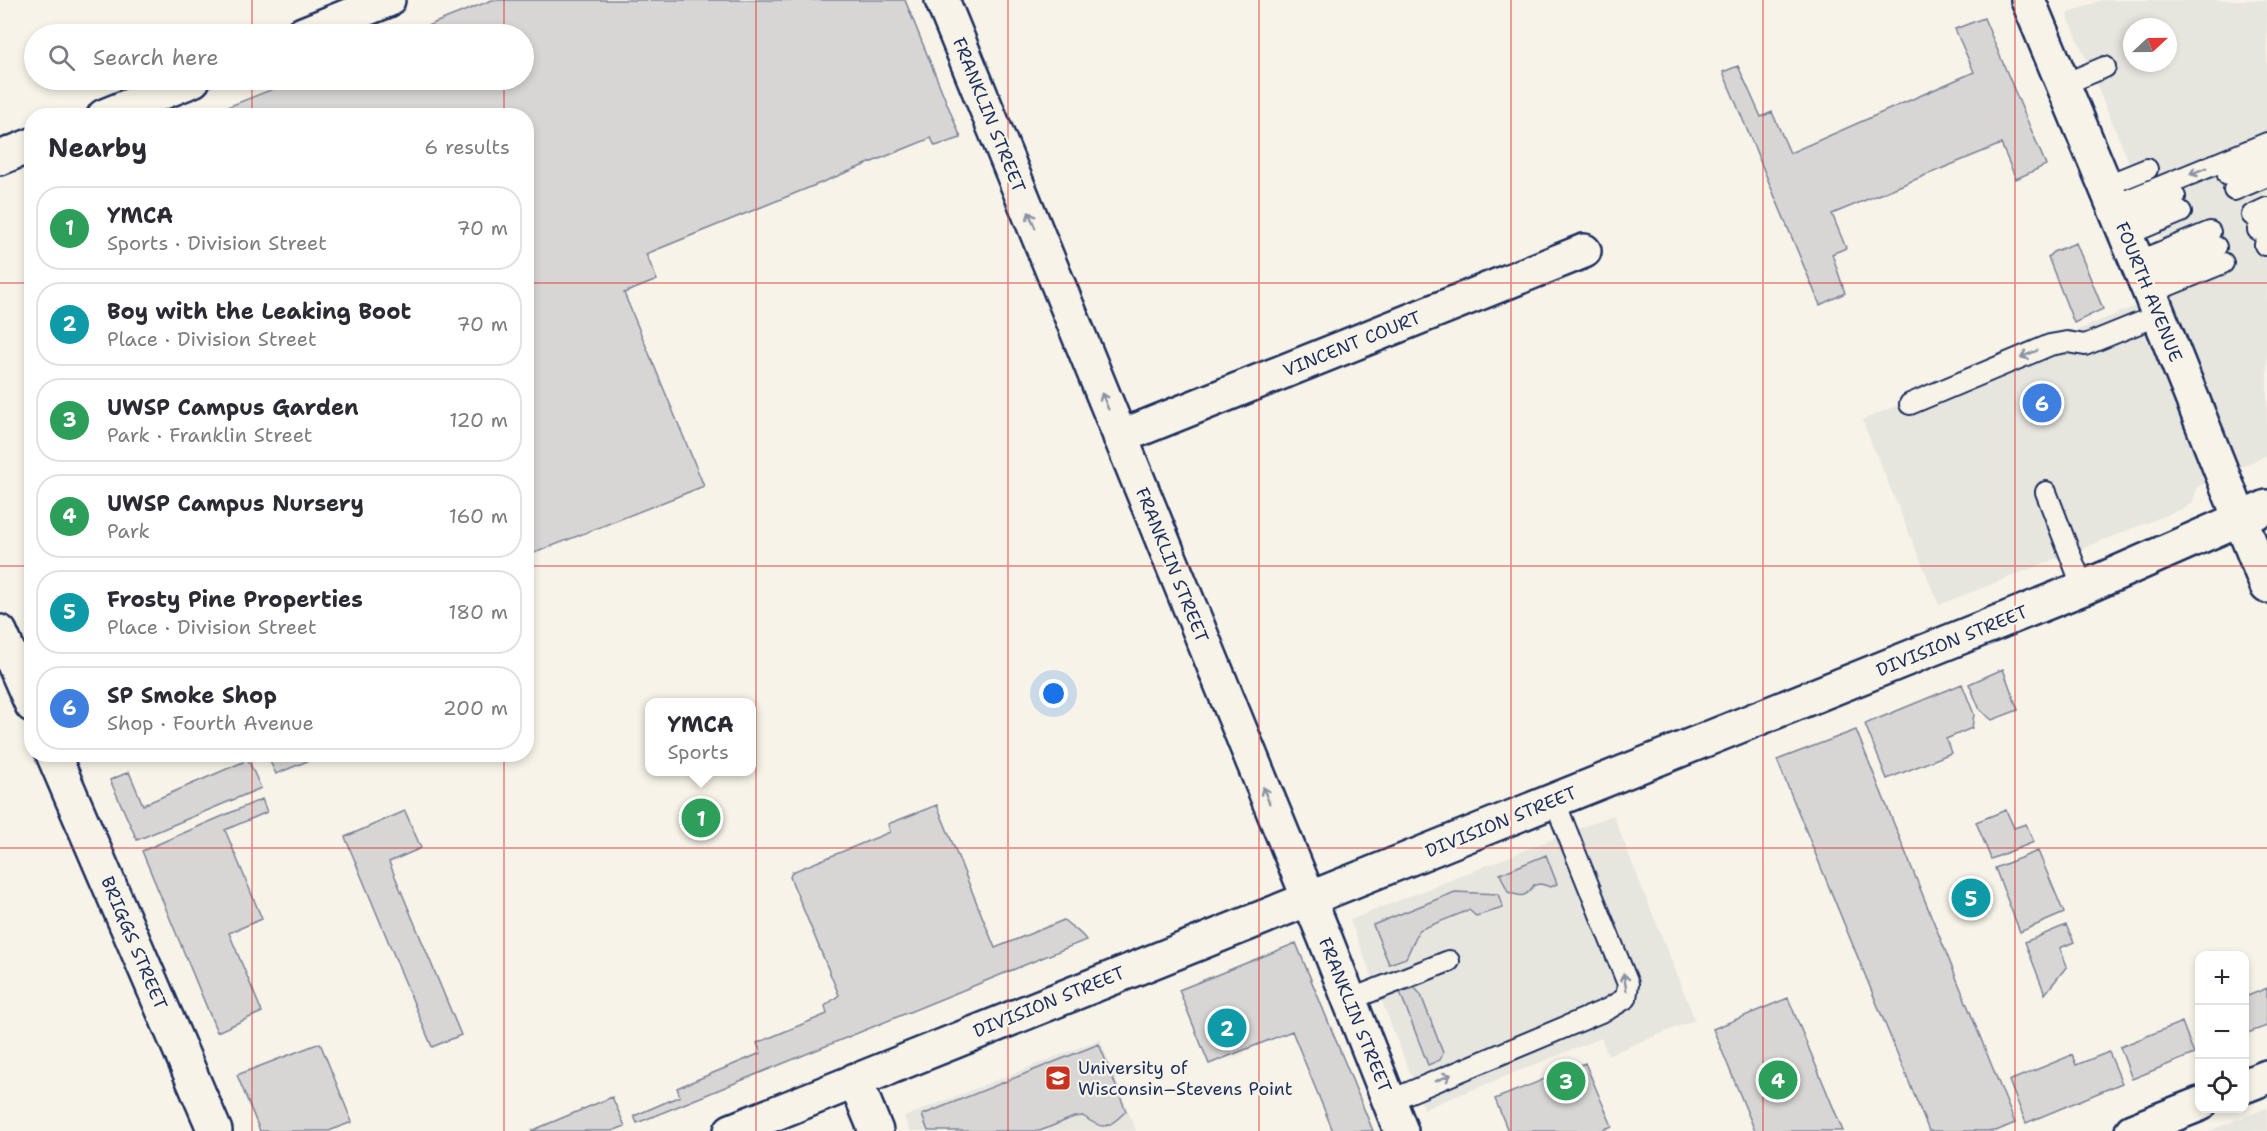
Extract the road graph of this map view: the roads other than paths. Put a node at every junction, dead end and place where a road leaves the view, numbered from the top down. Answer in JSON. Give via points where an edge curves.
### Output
{"nodes":[{"id":1,"x":388,"y":0,"type":"edge"},
{"id":2,"x":942,"y":0,"type":"edge"},
{"id":3,"x":2028,"y":0,"type":"edge"},
{"id":4,"x":328,"y":24,"type":"edge"},
{"id":5,"x":2105,"y":67,"type":"dead end"},
{"id":6,"x":2062,"y":85,"type":"junction"},
{"id":7,"x":168,"y":90,"type":"edge"},
{"id":8,"x":124,"y":108,"type":"edge"},
{"id":9,"x":2267,"y":143,"type":"edge"},
{"id":10,"x":24,"y":148,"type":"edge"},
{"id":11,"x":0,"y":158,"type":"edge"},
{"id":12,"x":2267,"y":159,"type":"edge"},
{"id":13,"x":2147,"y":169,"type":"dead end"},
{"id":14,"x":2267,"y":176,"type":"edge"},
{"id":15,"x":2178,"y":204,"type":"dead end"},
{"id":16,"x":2132,"y":249,"type":"junction"},
{"id":17,"x":1584,"y":251,"type":"dead end"},
{"id":18,"x":1910,"y":404,"type":"dead end"},
{"id":19,"x":1120,"y":437,"type":"junction"},
{"id":20,"x":2046,"y":492,"type":"dead end"},
{"id":21,"x":2254,"y":513,"type":"edge"},
{"id":22,"x":2267,"y":586,"type":"edge"},
{"id":23,"x":2083,"y":588,"type":"junction"},
{"id":24,"x":0,"y":632,"type":"edge"},
{"id":25,"x":24,"y":687,"type":"edge"},
{"id":26,"x":56,"y":762,"type":"edge"},
{"id":27,"x":1554,"y":800,"type":"junction"},
{"id":28,"x":1308,"y":899,"type":"junction"},
{"id":29,"x":1449,"y":961,"type":"dead end"},
{"id":30,"x":1349,"y":1000,"type":"junction"},
{"id":31,"x":2267,"y":1077,"type":"edge"},
{"id":32,"x":855,"y":1080,"type":"junction"},
{"id":33,"x":2249,"y":1084,"type":"edge"},
{"id":34,"x":1389,"y":1101,"type":"junction"},
{"id":35,"x":2195,"y":1106,"type":"edge"},
{"id":36,"x":216,"y":1131,"type":"edge"},
{"id":37,"x":731,"y":1131,"type":"edge"},
{"id":38,"x":876,"y":1131,"type":"edge"},
{"id":39,"x":1401,"y":1131,"type":"edge"},
{"id":40,"x":2132,"y":1131,"type":"edge"}],
"edges":[{"from":1,"to":4,"type":"street"},
{"from":19,"to":2,"type":"street","name":"FRANKLIN STREET","one_way":true},
{"from":3,"to":6,"type":"street","name":"FOURTH AVENUE"},
{"from":5,"to":6,"type":"lane"},
{"from":6,"to":16,"type":"street","name":"FOURTH AVENUE"},
{"from":7,"to":8,"type":"street"},
{"from":9,"to":16,"type":"lane","one_way":true},
{"from":10,"to":11,"type":"street"},
{"from":12,"to":14,"type":"lane","via":[[2231,182]]},
{"from":13,"to":16,"type":"lane"},
{"from":15,"to":16,"type":"lane"},
{"from":16,"to":16,"type":"lane","via":[[2216,247]]},
{"from":16,"to":18,"type":"lane","one_way":true,"via":[[2085,345],[2050,345]]},
{"from":16,"to":21,"type":"street","name":"FOURTH AVENUE"},
{"from":17,"to":19,"type":"street","name":"VINCENT COURT"},
{"from":28,"to":19,"type":"street","name":"FRANKLIN STREET","one_way":true},
{"from":20,"to":23,"type":"lane"},
{"from":21,"to":22,"type":"street","name":"FOURTH AVENUE"},
{"from":21,"to":23,"type":"street","name":"DIVISION STREET"},
{"from":23,"to":27,"type":"street","name":"DIVISION STREET"},
{"from":24,"to":25,"type":"street"},
{"from":26,"to":36,"type":"street","name":"BRIGGS STREET"},
{"from":27,"to":28,"type":"street","name":"DIVISION STREET"},
{"from":34,"to":27,"type":"lane","one_way":true,"via":[[1608,1010],[1626,998],[1628,984]]},
{"from":28,"to":30,"type":"street","name":"FRANKLIN STREET"},
{"from":28,"to":32,"type":"street","name":"DIVISION STREET"},
{"from":29,"to":30,"type":"lane"},
{"from":30,"to":34,"type":"street","name":"FRANKLIN STREET"},
{"from":31,"to":33,"type":"street"},
{"from":32,"to":37,"type":"street","name":"DIVISION STREET"},
{"from":32,"to":38,"type":"street"},
{"from":34,"to":39,"type":"street","name":"FRANKLIN STREET"},
{"from":35,"to":40,"type":"street"}]}
